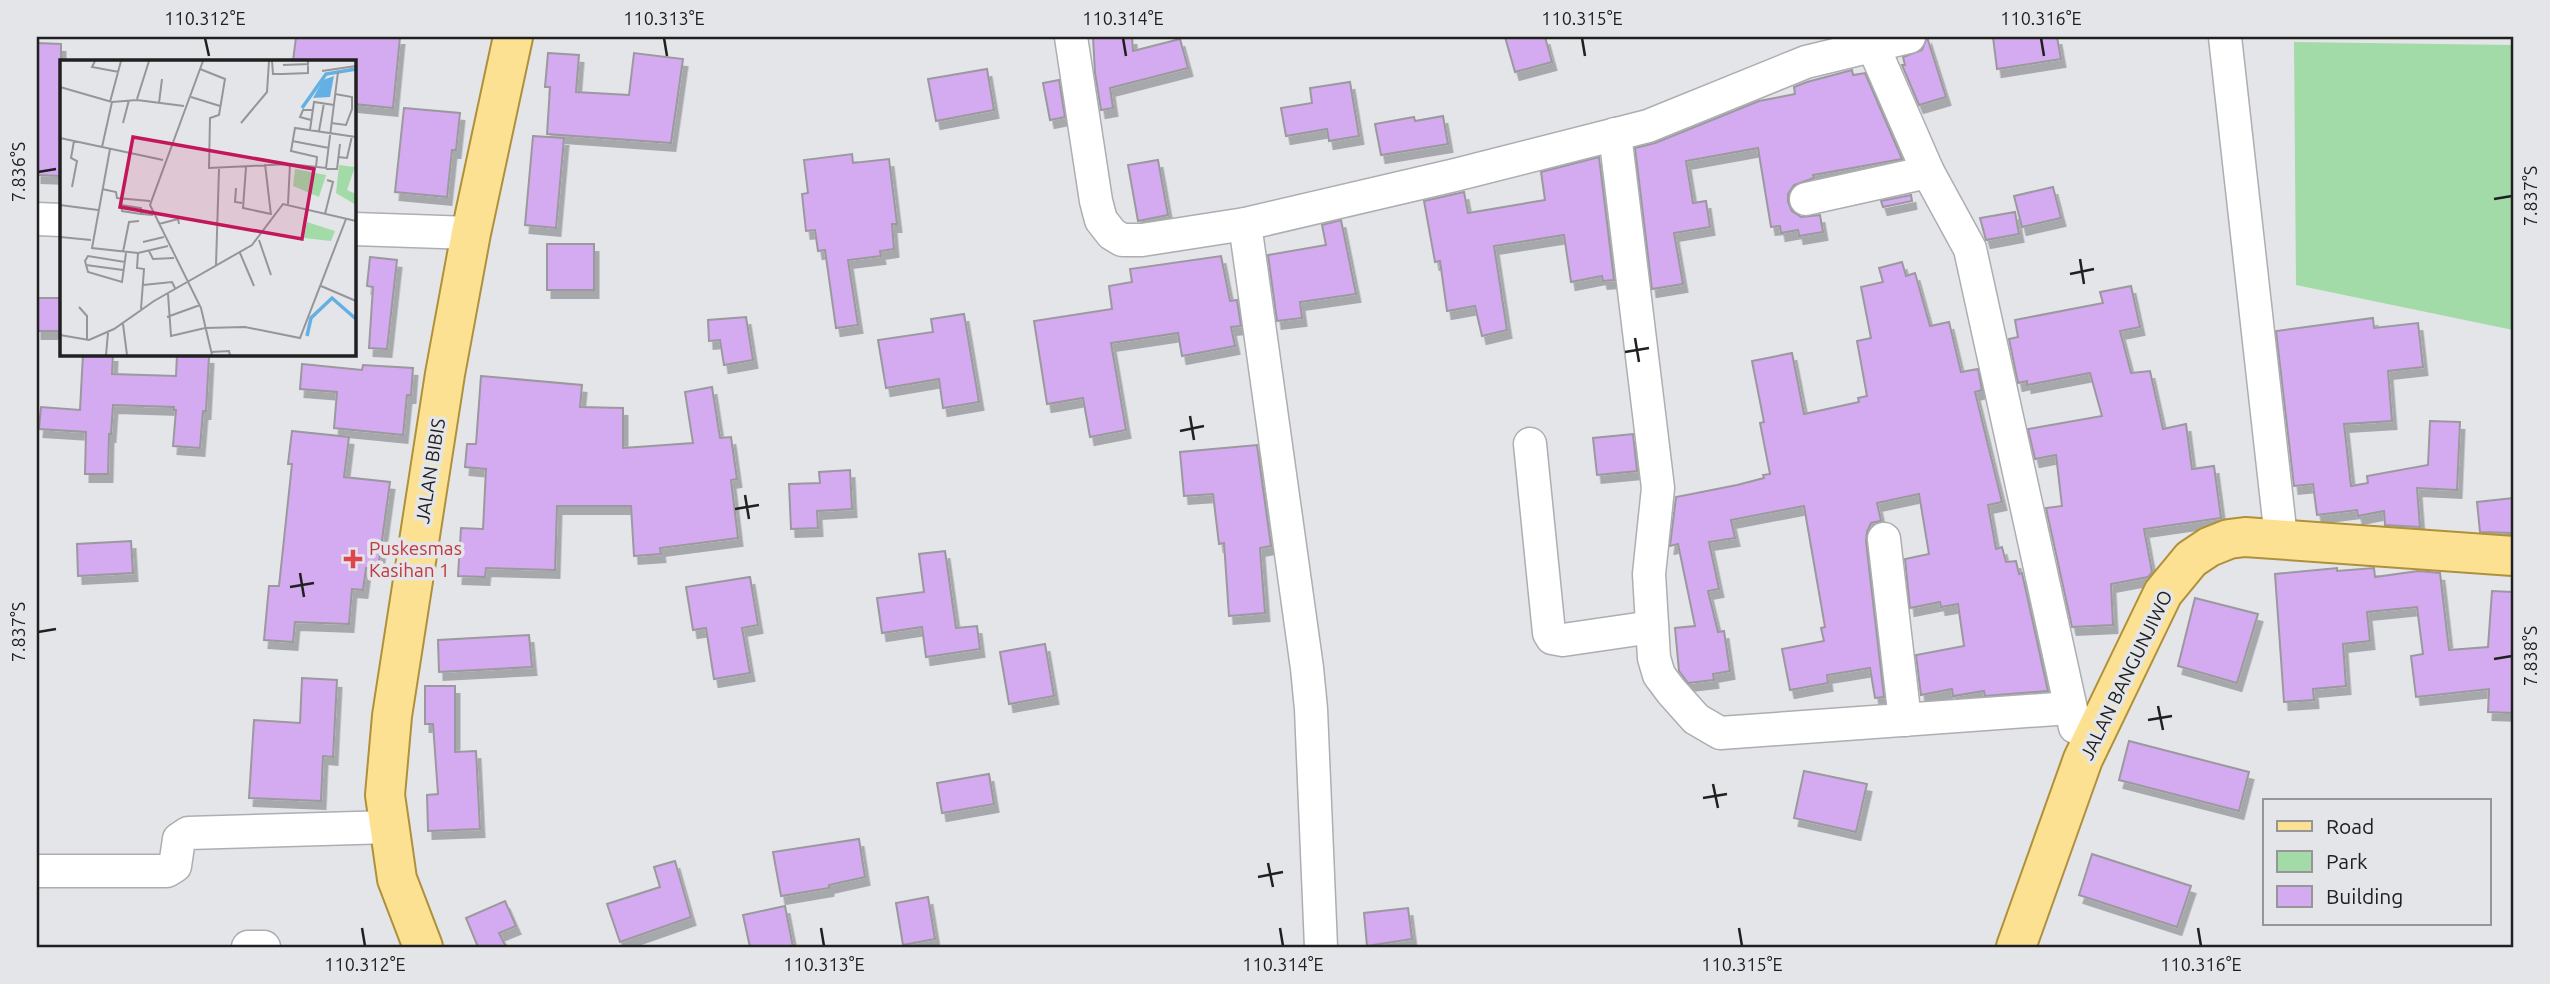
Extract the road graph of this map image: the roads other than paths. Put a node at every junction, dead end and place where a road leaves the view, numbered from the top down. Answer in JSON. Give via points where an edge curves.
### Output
{"nodes":[{"id":1,"x":513,"y":37,"type":"edge"},
{"id":2,"x":1071,"y":37,"type":"edge"},
{"id":3,"x":1909,"y":37,"type":"edge"},
{"id":4,"x":2225,"y":37,"type":"edge"},
{"id":5,"x":1874,"y":46,"type":"junction"},
{"id":6,"x":1615,"y":134,"type":"junction"},
{"id":7,"x":1928,"y":172,"type":"junction"},
{"id":8,"x":1805,"y":199,"type":"dead end"},
{"id":9,"x":37,"y":219,"type":"edge"},
{"id":10,"x":60,"y":220,"type":"edge"},
{"id":11,"x":1245,"y":223,"type":"junction"},
{"id":12,"x":355,"y":229,"type":"edge"},
{"id":13,"x":471,"y":233,"type":"junction"},
{"id":14,"x":1530,"y":444,"type":"dead end"},
{"id":15,"x":2281,"y":538,"type":"junction"},
{"id":16,"x":1884,"y":539,"type":"dead end"},
{"id":17,"x":2513,"y":556,"type":"edge"},
{"id":18,"x":1652,"y":627,"type":"junction"},
{"id":19,"x":2070,"y":708,"type":"junction"},
{"id":20,"x":1905,"y":720,"type":"junction"},
{"id":21,"x":2083,"y":759,"type":"junction"},
{"id":22,"x":390,"y":827,"type":"junction"},
{"id":23,"x":37,"y":871,"type":"edge"},
{"id":24,"x":248,"y":947,"type":"edge"},
{"id":25,"x":264,"y":947,"type":"edge"},
{"id":26,"x":423,"y":947,"type":"edge"},
{"id":27,"x":1321,"y":947,"type":"edge"},
{"id":28,"x":2016,"y":947,"type":"edge"}],
"edges":[{"from":1,"to":13,"type":"main road","name":"JALAN BIBIS"},
{"from":2,"to":11,"type":"street","via":[[1096,201],[1101,220],[1112,234],[1122,240],[1142,240]]},
{"from":3,"to":5,"type":"street"},
{"from":4,"to":15,"type":"street"},
{"from":5,"to":6,"type":"street","via":[[1806,62],[1648,126]]},
{"from":5,"to":7,"type":"street"},
{"from":6,"to":11,"type":"street"},
{"from":6,"to":18,"type":"street","via":[[1658,488],[1649,574]]},
{"from":7,"to":8,"type":"street"},
{"from":7,"to":19,"type":"street","via":[[1970,249]]},
{"from":9,"to":10,"type":"street"},
{"from":11,"to":27,"type":"street","via":[[1307,668]]},
{"from":12,"to":13,"type":"street"},
{"from":13,"to":22,"type":"main road","name":"JALAN BIBIS","via":[[392,716],[385,795]]},
{"from":14,"to":18,"type":"street","via":[[1552,638]]},
{"from":15,"to":17,"type":"main road","name":"JALAN BANGUNJIWO"},
{"from":15,"to":21,"type":"main road","name":"JALAN BANGUNJIWO","via":[[2229,538],[2191,559],[2163,593]]},
{"from":16,"to":20,"type":"street"},
{"from":18,"to":20,"type":"street","via":[[1659,674],[1696,719],[1720,733]]},
{"from":19,"to":20,"type":"street"},
{"from":19,"to":21,"type":"street"},
{"from":21,"to":28,"type":"main road","name":"JALAN BANGUNJIWO"},
{"from":22,"to":23,"type":"street","via":[[188,833],[179,839],[175,866],[167,871]]},
{"from":22,"to":26,"type":"main road","name":"JALAN BIBIS","via":[[397,879]]},
{"from":24,"to":25,"type":"street"}]}
